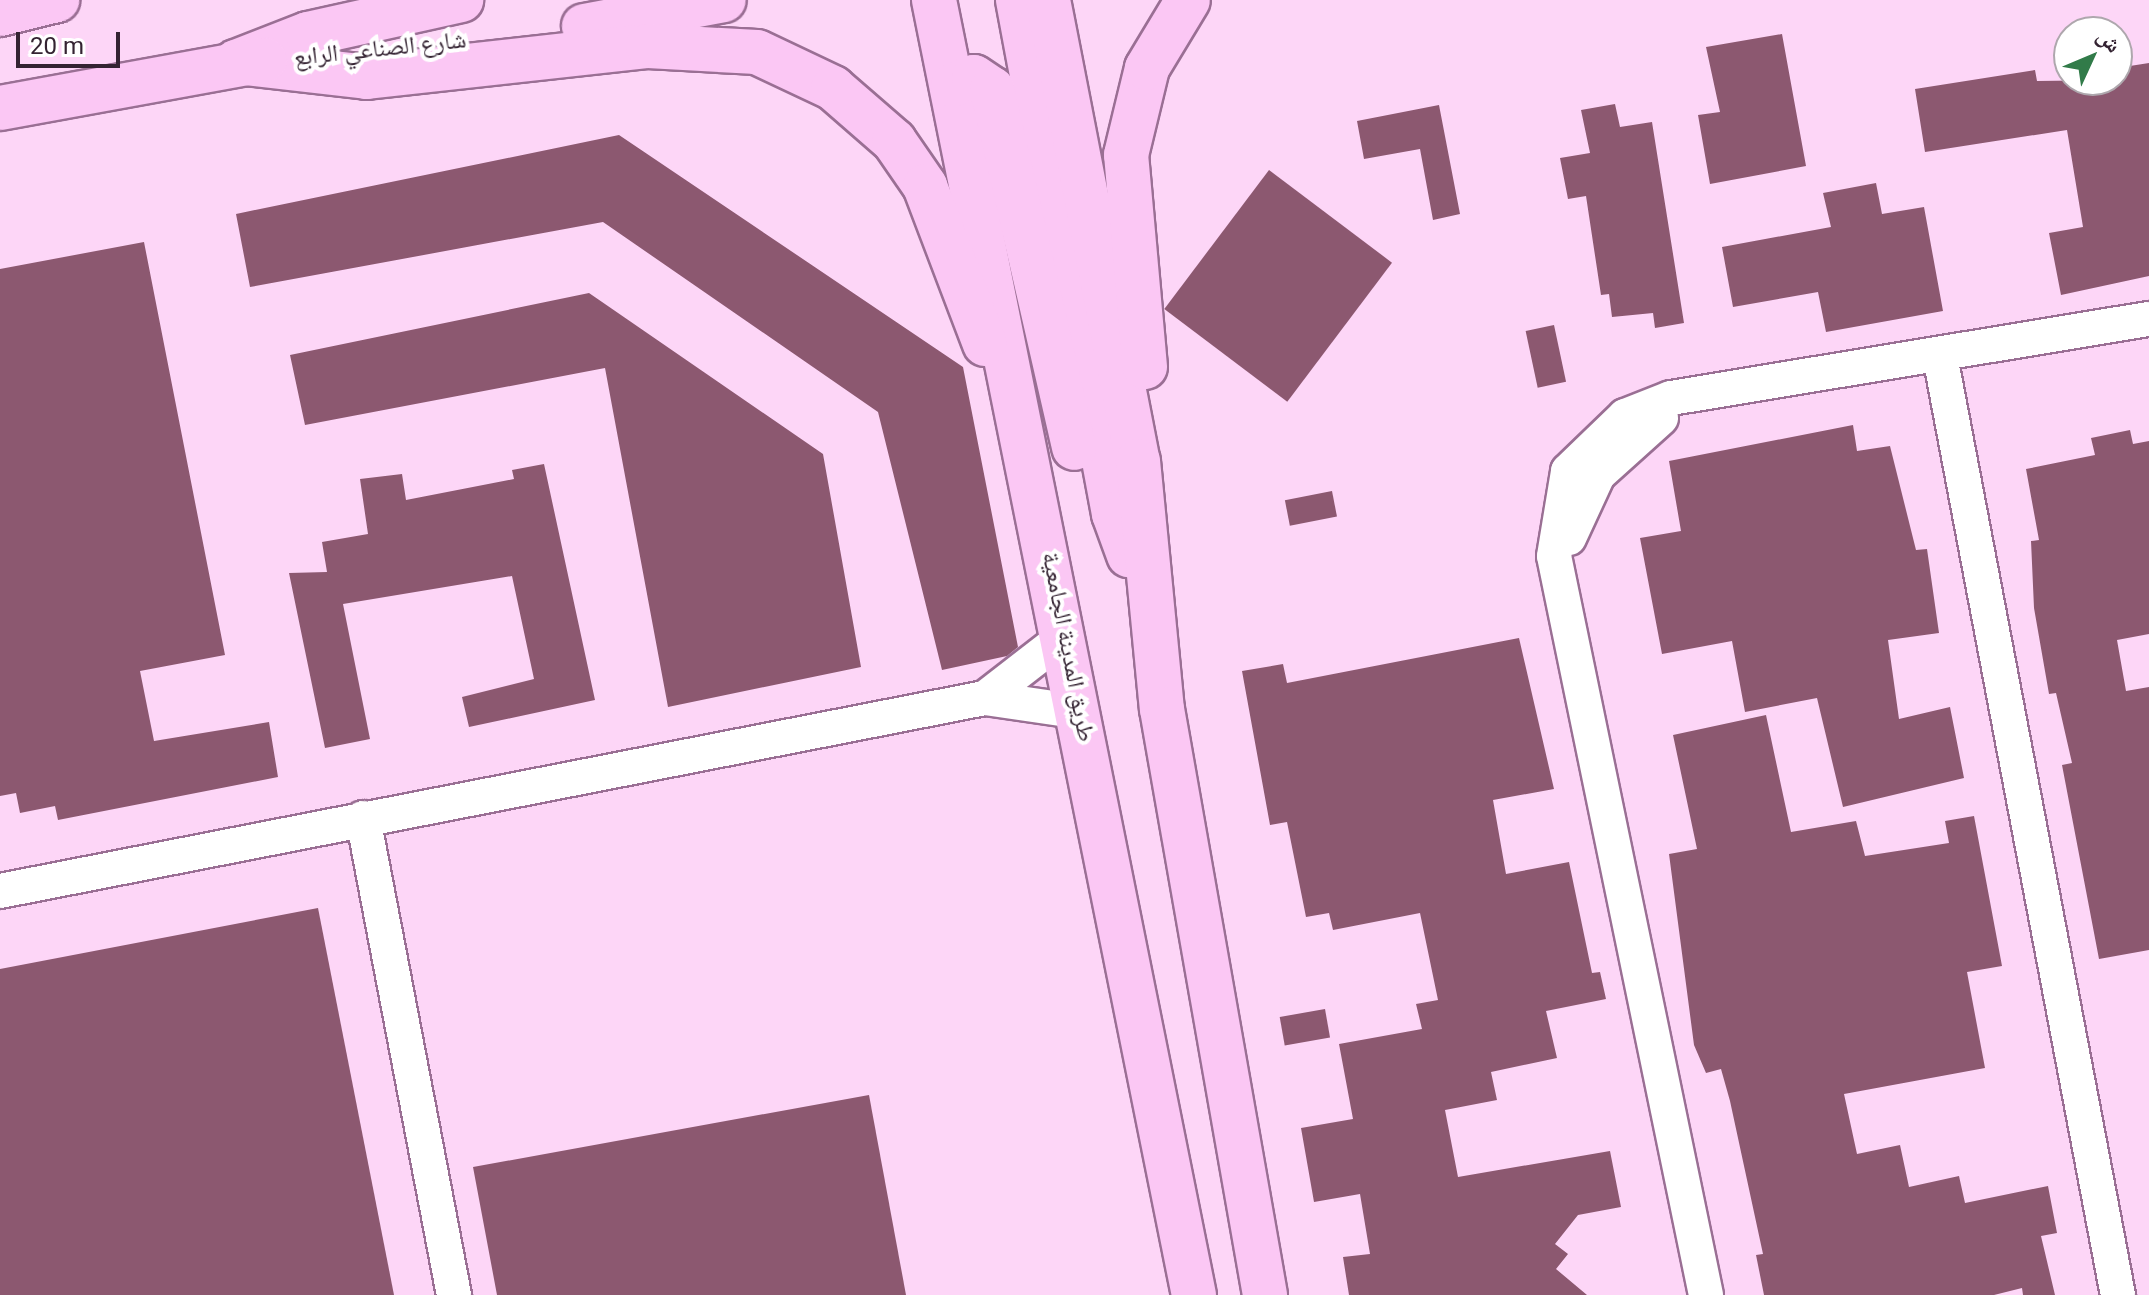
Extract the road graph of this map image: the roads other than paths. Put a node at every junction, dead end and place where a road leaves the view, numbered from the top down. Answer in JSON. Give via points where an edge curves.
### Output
{"nodes":[{"id":1,"x":57,"y":0,"type":"edge"},
{"id":2,"x":359,"y":0,"type":"edge"},
{"id":3,"x":461,"y":0,"type":"edge"},
{"id":4,"x":724,"y":0,"type":"edge"},
{"id":5,"x":934,"y":0,"type":"edge"},
{"id":6,"x":1018,"y":0,"type":"edge"},
{"id":7,"x":1048,"y":0,"type":"edge"},
{"id":8,"x":1188,"y":0,"type":"edge"},
{"id":9,"x":0,"y":14,"type":"edge"},
{"id":10,"x":308,"y":34,"type":"junction"},
{"id":11,"x":236,"y":62,"type":"junction"},
{"id":12,"x":953,"y":85,"type":"junction"},
{"id":13,"x":0,"y":108,"type":"edge"},
{"id":14,"x":2149,"y":319,"type":"edge"},
{"id":15,"x":1940,"y":356,"type":"junction"},
{"id":16,"x":1018,"y":397,"type":"junction"},
{"id":17,"x":1138,"y":461,"type":"junction"},
{"id":18,"x":1114,"y":514,"type":"junction"},
{"id":19,"x":1148,"y":584,"type":"junction"},
{"id":20,"x":1065,"y":636,"type":"junction"},
{"id":21,"x":985,"y":698,"type":"junction"},
{"id":22,"x":1081,"y":712,"type":"junction"},
{"id":23,"x":363,"y":818,"type":"junction"},
{"id":24,"x":0,"y":891,"type":"edge"},
{"id":25,"x":454,"y":1295,"type":"edge"},
{"id":26,"x":1194,"y":1295,"type":"edge"},
{"id":27,"x":1265,"y":1295,"type":"edge"},
{"id":28,"x":1706,"y":1295,"type":"edge"},
{"id":29,"x":2118,"y":1295,"type":"edge"}],
"edges":[{"from":1,"to":9,"type":"main road"},
{"from":2,"to":10,"type":"main road"},
{"from":3,"to":10,"type":"main road"},
{"from":4,"to":11,"type":"main road","name":"شارع الصناعي الرابع","via":[[571,28]]},
{"from":5,"to":12,"type":"main road","name":"طريق المدينة الجامعية"},
{"from":6,"to":18,"type":"main road"},
{"from":7,"to":17,"type":"main road"},
{"from":8,"to":17,"type":"main road","via":[[1147,68],[1126,155],[1145,360]]},
{"from":10,"to":11,"type":"main road"},
{"from":11,"to":13,"type":"main road","name":"شارع الصناعي الرابع"},
{"from":11,"to":16,"type":"main road","via":[[302,73],[430,75],[703,44],[757,52],[808,72],[894,141],[925,186],[983,339]]},
{"from":12,"to":16,"type":"main road","name":"طريق المدينة الجامعية"},
{"from":12,"to":18,"type":"main road","via":[[974,77],[992,89],[1071,440]]},
{"from":14,"to":15,"type":"street"},
{"from":15,"to":28,"type":"street","via":[[1671,398],[1625,416],[1568,471],[1554,527]]},
{"from":15,"to":29,"type":"street"},
{"from":16,"to":20,"type":"main road","name":"طريق المدينة الجامعية"},
{"from":17,"to":19,"type":"main road"},
{"from":18,"to":19,"type":"main road"},
{"from":19,"to":27,"type":"main road","via":[[1162,709]]},
{"from":20,"to":21,"type":"street"},
{"from":20,"to":22,"type":"main road","name":"طريق المدينة الجامعية"},
{"from":21,"to":22,"type":"street"},
{"from":21,"to":23,"type":"street"},
{"from":22,"to":26,"type":"main road","name":"طريق المدينة الجامعية"},
{"from":23,"to":24,"type":"street"},
{"from":23,"to":25,"type":"street"}]}
